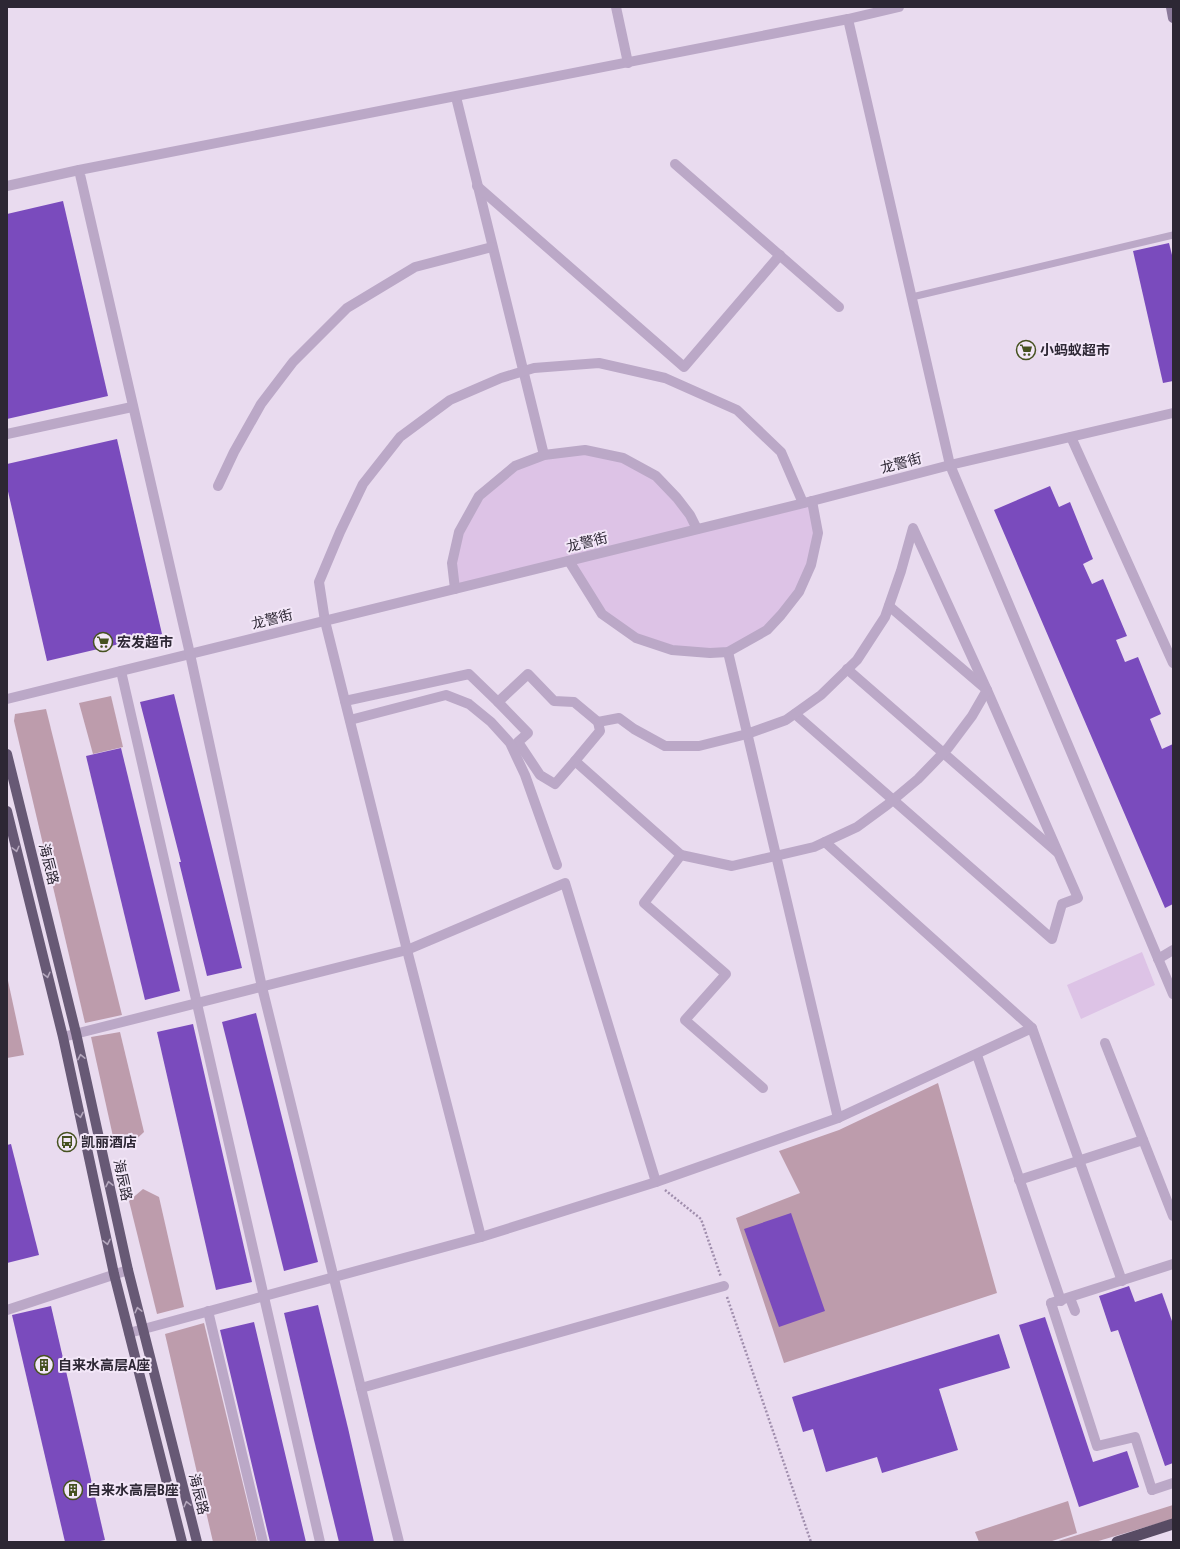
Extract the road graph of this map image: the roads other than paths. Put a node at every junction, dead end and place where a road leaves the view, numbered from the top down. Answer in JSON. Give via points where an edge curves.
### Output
{"nodes":[{"id":1,"x":616,"y":7,"type":"edge"},
{"id":2,"x":899,"y":7,"type":"edge"},
{"id":3,"x":1170,"y":7,"type":"edge"},
{"id":4,"x":1173,"y":18,"type":"edge"},
{"id":5,"x":848,"y":19,"type":"junction"},
{"id":6,"x":628,"y":63,"type":"junction"},
{"id":7,"x":456,"y":96,"type":"junction"},
{"id":8,"x":676,"y":164,"type":"dead end"},
{"id":9,"x":78,"y":170,"type":"junction"},
{"id":10,"x":7,"y":186,"type":"edge"},
{"id":11,"x":477,"y":186,"type":"junction"},
{"id":12,"x":1173,"y":235,"type":"edge"},
{"id":13,"x":492,"y":246,"type":"junction"},
{"id":14,"x":780,"y":255,"type":"junction"},
{"id":15,"x":912,"y":297,"type":"junction"},
{"id":16,"x":839,"y":306,"type":"dead end"},
{"id":17,"x":684,"y":367,"type":"junction"},
{"id":18,"x":523,"y":371,"type":"junction"},
{"id":19,"x":678,"y":384,"type":"junction"},
{"id":20,"x":132,"y":407,"type":"junction"},
{"id":21,"x":1173,"y":414,"type":"edge"},
{"id":22,"x":7,"y":434,"type":"edge"},
{"id":23,"x":1071,"y":437,"type":"junction"},
{"id":24,"x":544,"y":455,"type":"junction"},
{"id":25,"x":950,"y":465,"type":"junction"},
{"id":26,"x":218,"y":486,"type":"dead end"},
{"id":27,"x":807,"y":502,"type":"junction"},
{"id":28,"x":697,"y":529,"type":"junction"},
{"id":29,"x":569,"y":561,"type":"junction"},
{"id":30,"x":455,"y":589,"type":"junction"},
{"id":31,"x":889,"y":606,"type":"junction"},
{"id":32,"x":325,"y":621,"type":"junction"},
{"id":33,"x":728,"y":652,"type":"junction"},
{"id":34,"x":190,"y":654,"type":"junction"},
{"id":35,"x":1173,"y":663,"type":"edge"},
{"id":36,"x":847,"y":670,"type":"junction"},
{"id":37,"x":121,"y":671,"type":"junction"},
{"id":38,"x":987,"y":690,"type":"junction"},
{"id":39,"x":7,"y":699,"type":"edge"},
{"id":40,"x":345,"y":701,"type":"junction"},
{"id":41,"x":498,"y":702,"type":"junction"},
{"id":42,"x":795,"y":714,"type":"junction"},
{"id":43,"x":350,"y":720,"type":"junction"},
{"id":44,"x":598,"y":722,"type":"junction"},
{"id":45,"x":747,"y":734,"type":"junction"},
{"id":46,"x":943,"y":753,"type":"junction"},
{"id":47,"x":7,"y":754,"type":"edge"},
{"id":48,"x":575,"y":761,"type":"junction"},
{"id":49,"x":894,"y":799,"type":"junction"},
{"id":50,"x":7,"y":811,"type":"edge"},
{"id":51,"x":825,"y":842,"type":"junction"},
{"id":52,"x":1059,"y":853,"type":"junction"},
{"id":53,"x":776,"y":855,"type":"junction"},
{"id":54,"x":681,"y":856,"type":"junction"},
{"id":55,"x":557,"y":865,"type":"dead end"},
{"id":56,"x":407,"y":950,"type":"junction"},
{"id":57,"x":1173,"y":950,"type":"edge"},
{"id":58,"x":1158,"y":959,"type":"junction"},
{"id":59,"x":262,"y":986,"type":"junction"},
{"id":60,"x":1173,"y":994,"type":"edge"},
{"id":61,"x":197,"y":1003,"type":"junction"},
{"id":62,"x":1032,"y":1028,"type":"junction"},
{"id":63,"x":76,"y":1033,"type":"junction"},
{"id":64,"x":62,"y":1037,"type":"junction"},
{"id":65,"x":1105,"y":1043,"type":"dead end"},
{"id":66,"x":977,"y":1054,"type":"junction"},
{"id":67,"x":763,"y":1088,"type":"dead end"},
{"id":68,"x":838,"y":1118,"type":"junction"},
{"id":69,"x":1143,"y":1140,"type":"junction"},
{"id":70,"x":1079,"y":1161,"type":"junction"},
{"id":71,"x":1020,"y":1180,"type":"junction"},
{"id":72,"x":656,"y":1182,"type":"junction"},
{"id":73,"x":1173,"y":1216,"type":"edge"},
{"id":74,"x":481,"y":1237,"type":"junction"},
{"id":75,"x":1173,"y":1264,"type":"edge"},
{"id":76,"x":128,"y":1270,"type":"junction"},
{"id":77,"x":114,"y":1274,"type":"junction"},
{"id":78,"x":333,"y":1277,"type":"junction"},
{"id":79,"x":1122,"y":1280,"type":"junction"},
{"id":80,"x":724,"y":1286,"type":"road end"},
{"id":81,"x":264,"y":1296,"type":"junction"},
{"id":82,"x":1061,"y":1300,"type":"junction"},
{"id":83,"x":7,"y":1310,"type":"edge"},
{"id":84,"x":208,"y":1311,"type":"junction"},
{"id":85,"x":1075,"y":1311,"type":"dead end"},
{"id":86,"x":143,"y":1329,"type":"junction"},
{"id":87,"x":129,"y":1332,"type":"junction"},
{"id":88,"x":361,"y":1388,"type":"junction"},
{"id":89,"x":1173,"y":1483,"type":"edge"},
{"id":90,"x":1173,"y":1524,"type":"edge"},
{"id":91,"x":182,"y":1542,"type":"edge"},
{"id":92,"x":197,"y":1542,"type":"edge"},
{"id":93,"x":263,"y":1542,"type":"edge"},
{"id":94,"x":320,"y":1542,"type":"edge"},
{"id":95,"x":399,"y":1542,"type":"edge"},
{"id":96,"x":1117,"y":1542,"type":"edge"}],
"edges":[{"from":1,"to":6,"type":"street"},
{"from":2,"to":5,"type":"street"},
{"from":3,"to":4,"type":"main road"},
{"from":5,"to":6,"type":"street"},
{"from":5,"to":15,"type":"street"},
{"from":6,"to":7,"type":"street"},
{"from":7,"to":9,"type":"street"},
{"from":7,"to":11,"type":"street"},
{"from":8,"to":14,"type":"street"},
{"from":9,"to":10,"type":"street"},
{"from":9,"to":20,"type":"street"},
{"from":11,"to":13,"type":"street"},
{"from":11,"to":17,"type":"street"},
{"from":12,"to":15,"type":"lane"},
{"from":13,"to":18,"type":"street"},
{"from":13,"to":26,"type":"street","via":[[415,267],[347,308],[293,362],[260,404]]},
{"from":14,"to":16,"type":"street"},
{"from":14,"to":17,"type":"street"},
{"from":15,"to":25,"type":"street"},
{"from":17,"to":19,"type":"street"},
{"from":18,"to":19,"type":"street","via":[[599,363],[665,378]]},
{"from":18,"to":24,"type":"street"},
{"from":18,"to":32,"type":"street","via":[[450,400],[400,437],[364,484],[319,582]]},
{"from":19,"to":27,"type":"street","via":[[737,410],[781,452]]},
{"from":20,"to":22,"type":"street"},
{"from":20,"to":34,"type":"street"},
{"from":21,"to":23,"type":"street","name":"龙警街"},
{"from":23,"to":25,"type":"street","name":"龙警街"},
{"from":23,"to":35,"type":"street"},
{"from":24,"to":28,"type":"street","via":[[585,450],[623,458],[656,476],[677,498]]},
{"from":24,"to":30,"type":"street","via":[[515,466],[479,496],[459,532],[452,563]]},
{"from":25,"to":27,"type":"street","name":"龙警街"},
{"from":25,"to":58,"type":"street"},
{"from":27,"to":28,"type":"street","name":"龙警街"},
{"from":27,"to":33,"type":"street","via":[[818,533],[811,565],[799,592],[767,630]]},
{"from":28,"to":29,"type":"street","name":"龙警街"},
{"from":29,"to":30,"type":"street","name":"龙警街"},
{"from":29,"to":33,"type":"street","via":[[602,614],[636,638],[672,650]]},
{"from":30,"to":32,"type":"street","name":"龙警街"},
{"from":31,"to":36,"type":"street","via":[[885,617],[857,660]]},
{"from":31,"to":38,"type":"street"},
{"from":31,"to":38,"type":"street","via":[[913,528]]},
{"from":32,"to":34,"type":"street","name":"龙警街"},
{"from":32,"to":40,"type":"street"},
{"from":33,"to":45,"type":"street"},
{"from":34,"to":37,"type":"street","name":"龙警街"},
{"from":34,"to":59,"type":"street"},
{"from":36,"to":42,"type":"street","via":[[821,695]]},
{"from":36,"to":46,"type":"street"},
{"from":37,"to":39,"type":"street","name":"龙警街"},
{"from":37,"to":61,"type":"street"},
{"from":38,"to":46,"type":"street","via":[[972,716]]},
{"from":38,"to":52,"type":"street"},
{"from":40,"to":41,"type":"street","via":[[469,674]]},
{"from":40,"to":43,"type":"street"},
{"from":41,"to":44,"type":"street","via":[[528,674],[554,701],[574,702]]},
{"from":41,"to":48,"type":"street","via":[[528,732],[518,742],[540,775],[555,784]]},
{"from":42,"to":45,"type":"street","via":[[786,720]]},
{"from":42,"to":49,"type":"street"},
{"from":43,"to":55,"type":"street","via":[[446,695],[469,704],[492,722],[510,743]]},
{"from":43,"to":56,"type":"street"},
{"from":44,"to":45,"type":"street","via":[[619,718],[665,746],[699,746]]},
{"from":44,"to":48,"type":"street","via":[[600,731]]},
{"from":45,"to":53,"type":"street"},
{"from":46,"to":49,"type":"street"},
{"from":46,"to":52,"type":"street"},
{"from":47,"to":63,"type":"main road","name":"海辰路"},
{"from":48,"to":54,"type":"street"},
{"from":49,"to":51,"type":"street","via":[[857,827]]},
{"from":49,"to":52,"type":"street","via":[[1052,939],[1062,904],[1078,898]]},
{"from":50,"to":64,"type":"main road","name":"海辰路","one_way":true},
{"from":51,"to":53,"type":"street","via":[[814,847]]},
{"from":51,"to":62,"type":"street"},
{"from":53,"to":54,"type":"street","via":[[732,866]]},
{"from":53,"to":68,"type":"street"},
{"from":54,"to":67,"type":"street","via":[[644,902],[726,974],[685,1020]]},
{"from":56,"to":59,"type":"street"},
{"from":56,"to":72,"type":"street","via":[[565,883]]},
{"from":56,"to":74,"type":"street"},
{"from":57,"to":58,"type":"street"},
{"from":58,"to":60,"type":"street"},
{"from":59,"to":61,"type":"street"},
{"from":59,"to":78,"type":"street"},
{"from":61,"to":63,"type":"street"},
{"from":61,"to":81,"type":"street"},
{"from":62,"to":66,"type":"street"},
{"from":62,"to":70,"type":"street"},
{"from":63,"to":64,"type":"street"},
{"from":76,"to":63,"type":"main road","name":"海辰路","one_way":true},
{"from":64,"to":77,"type":"main road","name":"海辰路","one_way":true},
{"from":65,"to":69,"type":"street"},
{"from":66,"to":68,"type":"street"},
{"from":66,"to":71,"type":"street"},
{"from":68,"to":72,"type":"street"},
{"from":69,"to":70,"type":"street"},
{"from":69,"to":73,"type":"street"},
{"from":70,"to":71,"type":"street"},
{"from":70,"to":79,"type":"street"},
{"from":71,"to":82,"type":"street"},
{"from":72,"to":74,"type":"street"},
{"from":74,"to":78,"type":"street"},
{"from":75,"to":79,"type":"street"},
{"from":76,"to":77,"type":"street"},
{"from":86,"to":76,"type":"main road","name":"海辰路","one_way":true},
{"from":77,"to":83,"type":"street"},
{"from":77,"to":87,"type":"main road","name":"海辰路"},
{"from":78,"to":81,"type":"street"},
{"from":78,"to":88,"type":"street"},
{"from":79,"to":82,"type":"street"},
{"from":80,"to":88,"type":"street"},
{"from":81,"to":84,"type":"street"},
{"from":81,"to":94,"type":"street"},
{"from":82,"to":85,"type":"street"},
{"from":82,"to":89,"type":"street","via":[[1097,1446],[1135,1437],[1152,1490]]},
{"from":84,"to":86,"type":"street"},
{"from":84,"to":93,"type":"street"},
{"from":86,"to":87,"type":"street"},
{"from":92,"to":86,"type":"main road","name":"海辰路","one_way":true},
{"from":87,"to":91,"type":"main road","name":"海辰路"},
{"from":88,"to":95,"type":"street"},
{"from":90,"to":96,"type":"highway"}]}
